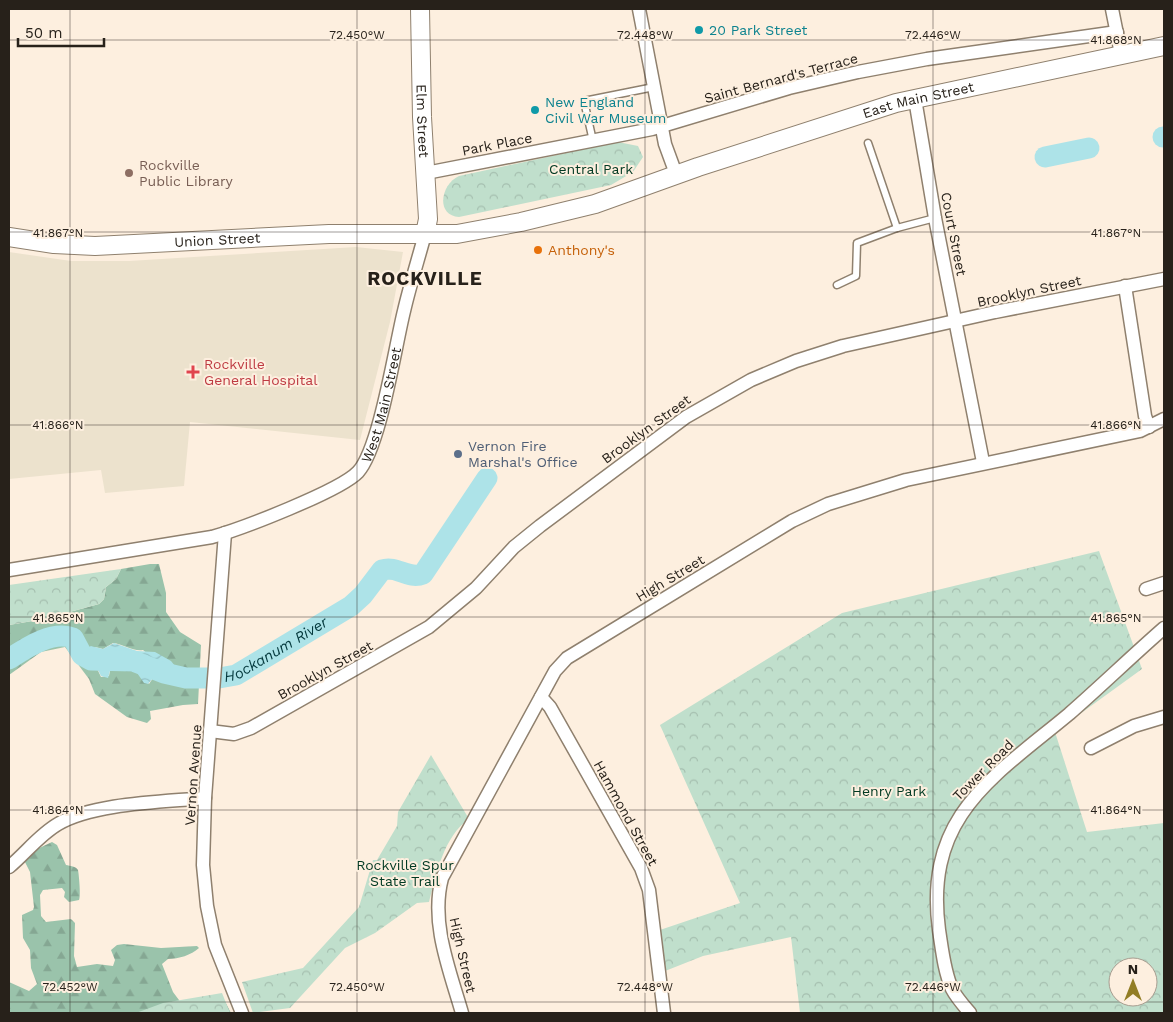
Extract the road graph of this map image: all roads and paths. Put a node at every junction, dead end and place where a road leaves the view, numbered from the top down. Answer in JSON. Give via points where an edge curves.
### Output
{"nodes":[{"id":1,"x":420,"y":9,"type":"edge"},
{"id":2,"x":639,"y":9,"type":"edge"},
{"id":3,"x":1112,"y":9,"type":"edge"},
{"id":4,"x":1117,"y":32,"type":"junction"},
{"id":5,"x":1164,"y":46,"type":"edge"},
{"id":6,"x":1121,"y":54,"type":"junction"},
{"id":7,"x":654,"y":87,"type":"junction"},
{"id":8,"x":915,"y":99,"type":"junction"},
{"id":9,"x":662,"y":127,"type":"junction"},
{"id":10,"x":593,"y":141,"type":"junction"},
{"id":11,"x":868,"y":143,"type":"dead end"},
{"id":12,"x":426,"y":173,"type":"junction"},
{"id":13,"x":676,"y":174,"type":"junction"},
{"id":14,"x":935,"y":218,"type":"junction"},
{"id":15,"x":897,"y":228,"type":"junction"},
{"id":16,"x":425,"y":234,"type":"junction"},
{"id":17,"x":9,"y":237,"type":"edge"},
{"id":18,"x":1164,"y":279,"type":"edge"},
{"id":19,"x":837,"y":285,"type":"dead end"},
{"id":20,"x":1125,"y":286,"type":"junction"},
{"id":21,"x":956,"y":322,"type":"junction"},
{"id":22,"x":1164,"y":419,"type":"edge"},
{"id":23,"x":1149,"y":427,"type":"junction"},
{"id":24,"x":983,"y":462,"type":"junction"},
{"id":25,"x":224,"y":533,"type":"junction"},
{"id":26,"x":9,"y":570,"type":"edge"},
{"id":27,"x":1164,"y":582,"type":"edge"},
{"id":28,"x":1146,"y":589,"type":"dead end"},
{"id":29,"x":1164,"y":628,"type":"edge"},
{"id":30,"x":541,"y":697,"type":"junction"},
{"id":31,"x":1164,"y":717,"type":"edge"},
{"id":32,"x":210,"y":731,"type":"junction"},
{"id":33,"x":1091,"y":748,"type":"dead end"},
{"id":34,"x":205,"y":798,"type":"junction"},
{"id":35,"x":9,"y":867,"type":"edge"},
{"id":36,"x":242,"y":1013,"type":"edge"},
{"id":37,"x":462,"y":1013,"type":"edge"},
{"id":38,"x":664,"y":1013,"type":"edge"},
{"id":39,"x":970,"y":1013,"type":"edge"}],
"edges":[{"from":1,"to":12,"type":"main road","name":"Elm Street"},
{"from":2,"to":7,"type":"street"},
{"from":3,"to":4,"type":"street"},
{"from":4,"to":6,"type":"street"},
{"from":4,"to":9,"type":"street","name":"Saint Bernard's Terrace","via":[[858,72],[788,88]]},
{"from":5,"to":6,"type":"main road","name":"East Main Street"},
{"from":6,"to":8,"type":"main road","name":"East Main Street"},
{"from":7,"to":9,"type":"street"},
{"from":7,"to":10,"type":"lane","via":[[584,101]]},
{"from":8,"to":13,"type":"main road","name":"East Main Street"},
{"from":8,"to":14,"type":"street","name":"Court Street"},
{"from":9,"to":10,"type":"street","name":"Park Place"},
{"from":9,"to":13,"type":"street"},
{"from":10,"to":12,"type":"street","name":"Park Place"},
{"from":11,"to":15,"type":"lane"},
{"from":12,"to":16,"type":"main road","name":"Elm Street","via":[[428,219]]},
{"from":13,"to":16,"type":"main road","via":[[613,198],[557,214],[457,234]]},
{"from":14,"to":15,"type":"lane"},
{"from":14,"to":21,"type":"street","name":"Court Street"},
{"from":15,"to":19,"type":"lane","via":[[857,243],[856,276]]},
{"from":16,"to":17,"type":"main road","name":"Union Street","via":[[329,234],[96,246]]},
{"from":16,"to":25,"type":"street","name":"West Main Street","via":[[373,441],[360,470],[331,489]]},
{"from":18,"to":20,"type":"street","name":"Brooklyn Street"},
{"from":20,"to":21,"type":"street","name":"Brooklyn Street"},
{"from":20,"to":23,"type":"street"},
{"from":21,"to":24,"type":"street","name":"Court Street"},
{"from":21,"to":32,"type":"street","name":"Brooklyn Street","via":[[820,352],[723,394],[664,433],[540,526],[514,547],[472,592],[429,627],[251,728],[234,734]]},
{"from":22,"to":23,"type":"street","name":"High Street"},
{"from":23,"to":24,"type":"street","name":"High Street"},
{"from":24,"to":30,"type":"street","name":"High Street","via":[[875,488],[800,516],[574,653],[559,666]]},
{"from":25,"to":26,"type":"street","name":"West Main Street"},
{"from":25,"to":32,"type":"street","name":"Vernon Avenue"},
{"from":27,"to":28,"type":"street"},
{"from":29,"to":39,"type":"street","name":"Tower Road","via":[[997,773],[972,799],[952,829],[938,870],[938,919],[942,953],[952,989]]},
{"from":30,"to":37,"type":"street","name":"High Street","via":[[452,857],[440,888],[440,926]]},
{"from":30,"to":38,"type":"street","name":"Hammond Street","via":[[550,707],[641,868],[649,890]]},
{"from":31,"to":33,"type":"street","via":[[1134,726]]},
{"from":32,"to":34,"type":"street","name":"Vernon Avenue"},
{"from":34,"to":35,"type":"street","via":[[122,806],[72,817],[50,829]]},
{"from":34,"to":36,"type":"street","name":"Vernon Avenue","via":[[203,865],[207,906],[215,945]]}]}
